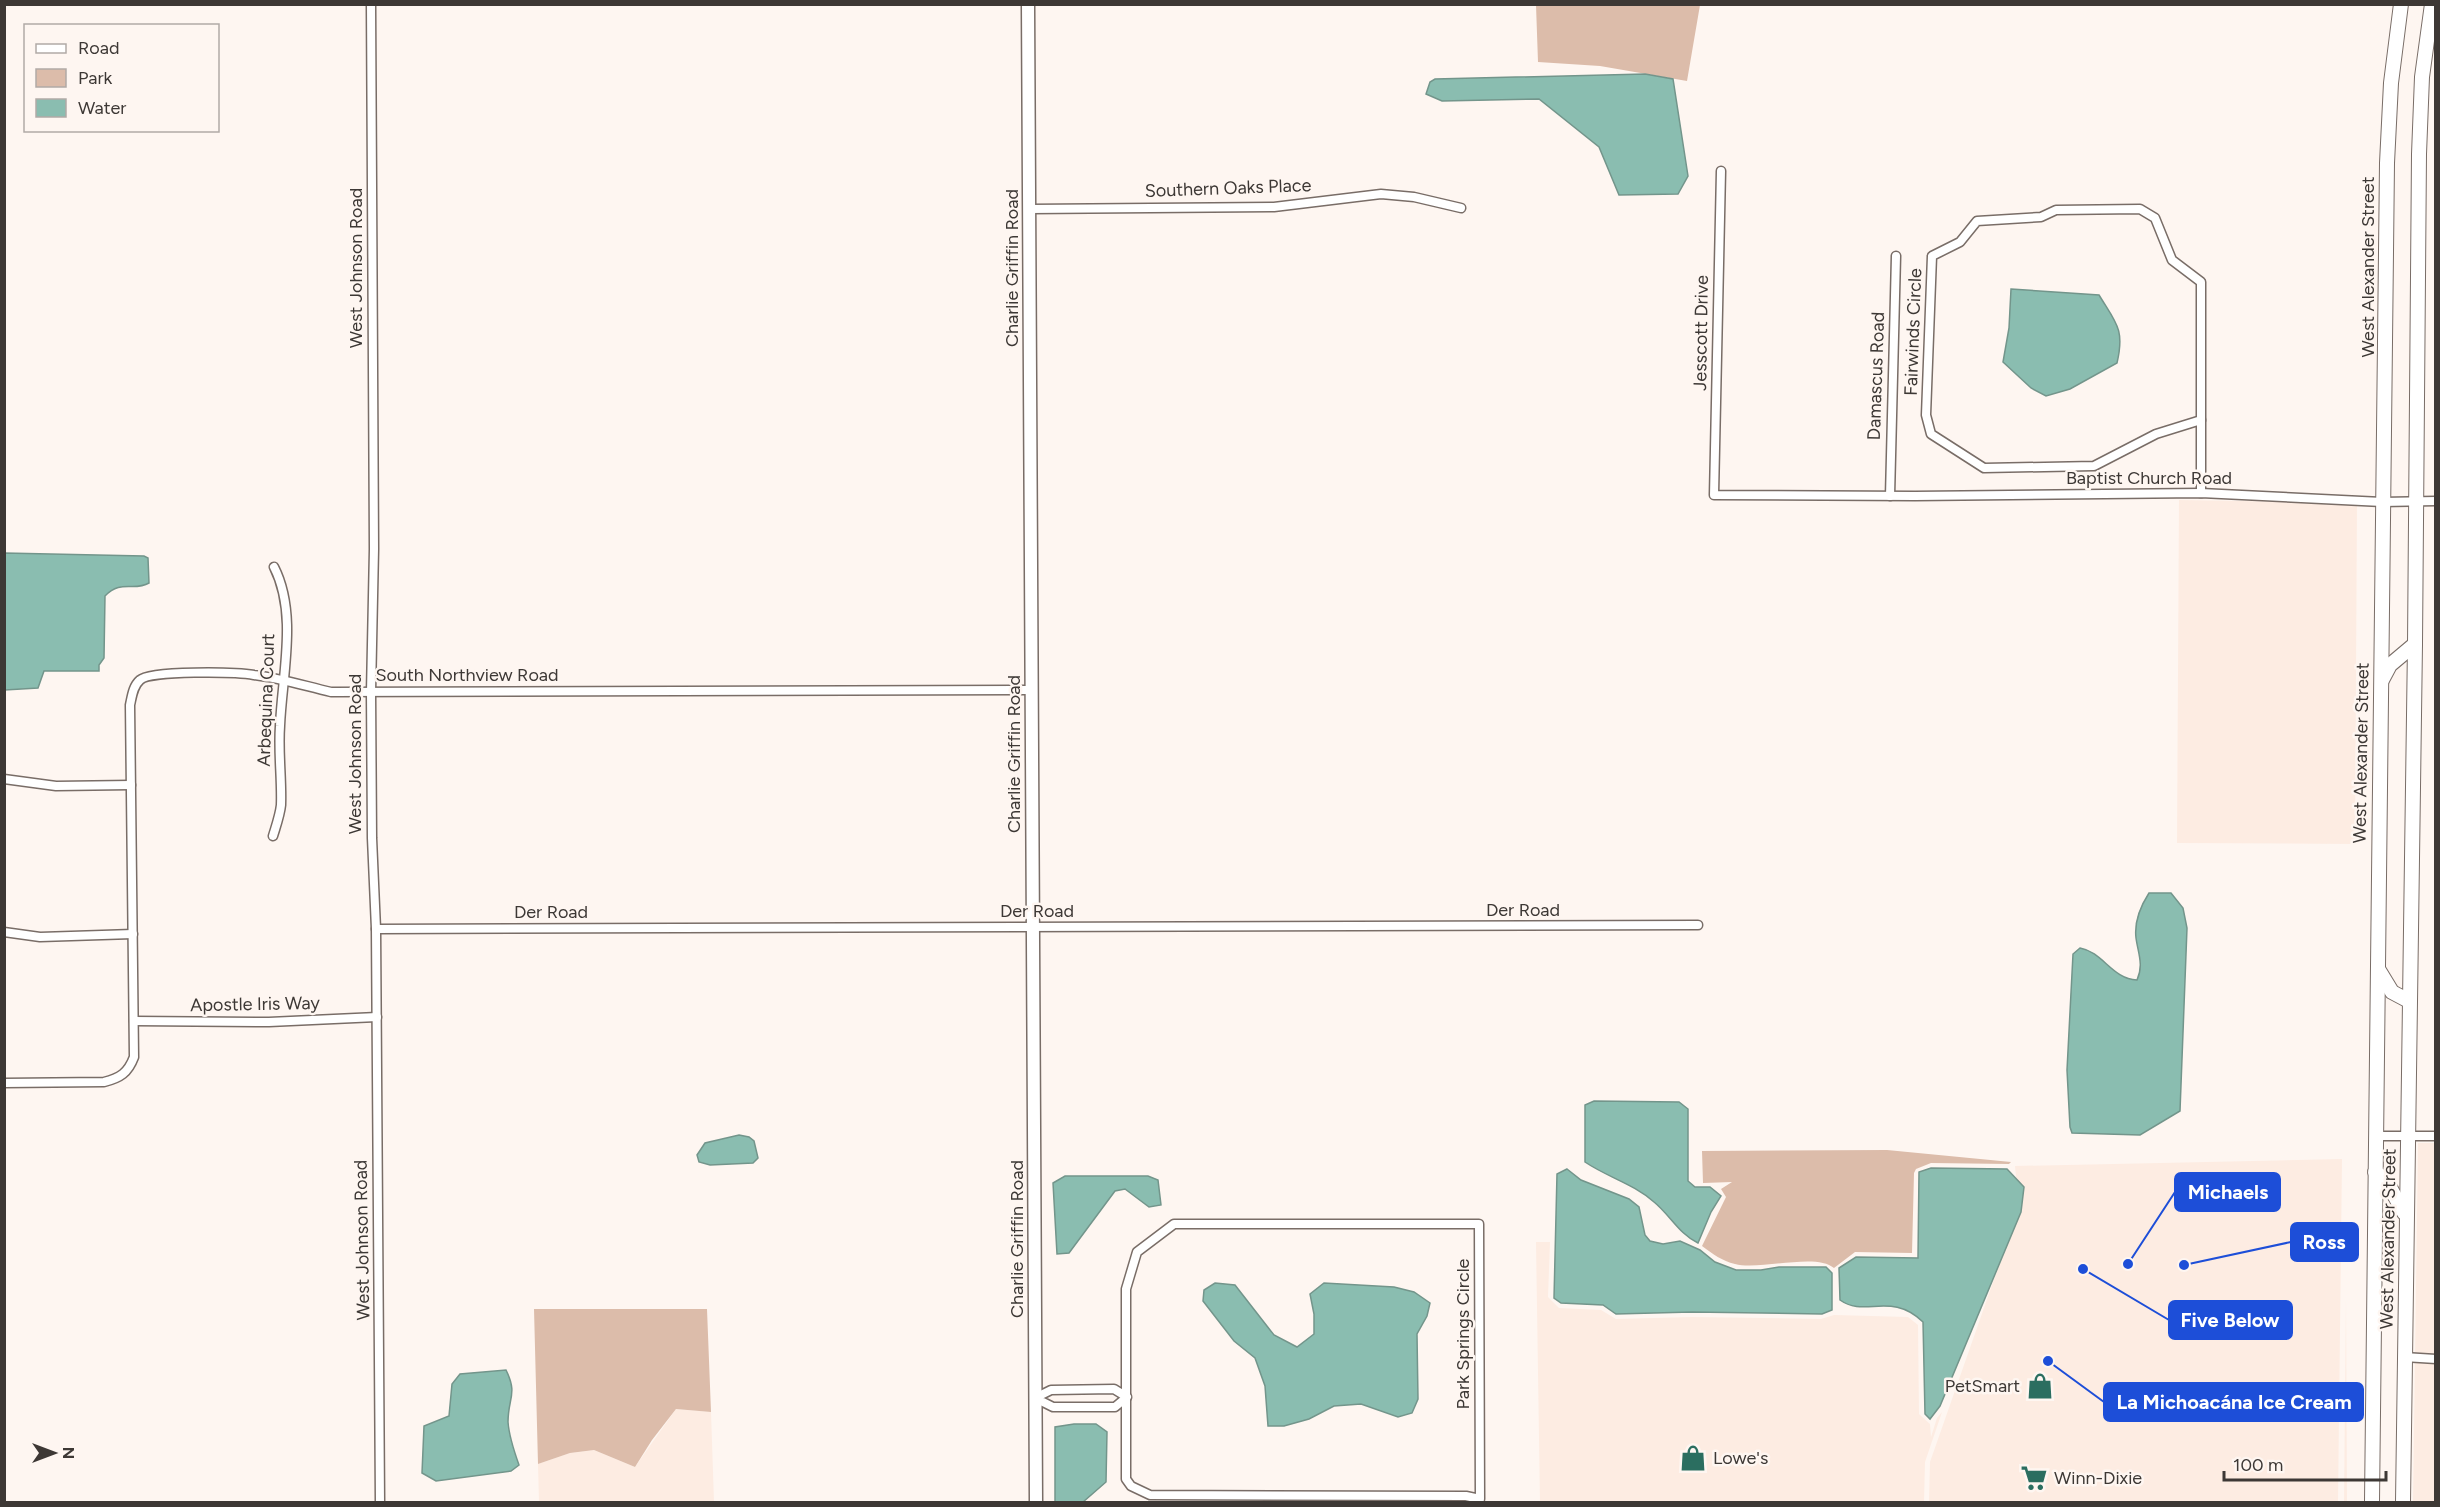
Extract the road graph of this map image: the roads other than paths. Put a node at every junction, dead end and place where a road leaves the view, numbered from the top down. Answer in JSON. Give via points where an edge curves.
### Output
{"nodes":[{"id":1,"x":371,"y":4,"type":"edge"},
{"id":2,"x":1028,"y":4,"type":"edge"},
{"id":3,"x":2401,"y":4,"type":"edge"},
{"id":4,"x":2432,"y":4,"type":"edge"},
{"id":5,"x":1721,"y":171,"type":"dead end"},
{"id":6,"x":1461,"y":208,"type":"dead end"},
{"id":7,"x":1030,"y":209,"type":"junction"},
{"id":8,"x":1896,"y":256,"type":"dead end"},
{"id":9,"x":2201,"y":420,"type":"junction"},
{"id":10,"x":2201,"y":493,"type":"junction"},
{"id":11,"x":1714,"y":495,"type":"joint"},
{"id":12,"x":1890,"y":496,"type":"junction"},
{"id":13,"x":2415,"y":501,"type":"junction"},
{"id":14,"x":2436,"y":501,"type":"edge"},
{"id":15,"x":2382,"y":502,"type":"junction"},
{"id":16,"x":274,"y":567,"type":"dead end"},
{"id":17,"x":2415,"y":644,"type":"junction"},
{"id":18,"x":285,"y":681,"type":"junction"},
{"id":19,"x":2379,"y":686,"type":"junction"},
{"id":20,"x":1032,"y":690,"type":"junction"},
{"id":21,"x":371,"y":692,"type":"junction"},
{"id":22,"x":4,"y":779,"type":"edge"},
{"id":23,"x":131,"y":785,"type":"junction"},
{"id":24,"x":273,"y":836,"type":"dead end"},
{"id":25,"x":1698,"y":925,"type":"dead end"},
{"id":26,"x":1033,"y":928,"type":"junction"},
{"id":27,"x":376,"y":929,"type":"junction"},
{"id":28,"x":4,"y":932,"type":"edge"},
{"id":29,"x":133,"y":934,"type":"junction"},
{"id":30,"x":2377,"y":967,"type":"junction"},
{"id":31,"x":2409,"y":1001,"type":"junction"},
{"id":32,"x":377,"y":1017,"type":"junction"},
{"id":33,"x":134,"y":1022,"type":"junction"},
{"id":34,"x":4,"y":1083,"type":"edge"},
{"id":35,"x":2375,"y":1136,"type":"junction"},
{"id":36,"x":2407,"y":1136,"type":"junction"},
{"id":37,"x":2436,"y":1136,"type":"edge"},
{"id":38,"x":2375,"y":1172,"type":"junction"},
{"id":39,"x":2406,"y":1218,"type":"junction"},
{"id":40,"x":2404,"y":1357,"type":"junction"},
{"id":41,"x":2436,"y":1359,"type":"edge"},
{"id":42,"x":1127,"y":1397,"type":"junction"},
{"id":43,"x":1035,"y":1398,"type":"junction"},
{"id":44,"x":380,"y":1503,"type":"edge"},
{"id":45,"x":1036,"y":1503,"type":"edge"},
{"id":46,"x":2372,"y":1503,"type":"edge"},
{"id":47,"x":2403,"y":1503,"type":"edge"}],
"edges":[{"from":1,"to":21,"type":"street","name":"West Johnson Road"},
{"from":2,"to":7,"type":"street","name":"Charlie Griffin Road"},
{"from":3,"to":15,"type":"main road","name":"West Alexander Street","via":[[2388,123]]},
{"from":4,"to":13,"type":"main road","name":"West Alexander Street","via":[[2420,115]]},
{"from":5,"to":11,"type":"street","name":"Jesscott Drive"},
{"from":6,"to":7,"type":"street","name":"Southern Oaks Place","via":[[1381,194],[1274,207]]},
{"from":7,"to":20,"type":"street","name":"Charlie Griffin Road"},
{"from":8,"to":12,"type":"street","name":"Damascus Road"},
{"from":9,"to":9,"type":"street","name":"Fairwinds Circle","via":[[2201,282],[2172,260],[2155,218],[2140,209],[2056,210],[2041,217],[1977,221],[1960,242],[1932,256],[1926,415],[1931,434],[1984,468],[2094,466],[2156,434]]},
{"from":9,"to":10,"type":"street","name":"Fairwinds Circle"},
{"from":10,"to":12,"type":"street","name":"Baptist Church Road"},
{"from":10,"to":15,"type":"street","name":"Baptist Church Road"},
{"from":11,"to":12,"type":"street","name":"Baptist Church Road"},
{"from":13,"to":14,"type":"street","name":"Baptist Church Road"},
{"from":13,"to":15,"type":"street","name":"Baptist Church Road"},
{"from":13,"to":17,"type":"main road","name":"West Alexander Street"},
{"from":15,"to":19,"type":"main road","name":"West Alexander Street"},
{"from":16,"to":18,"type":"street","name":"Arbequina Court","via":[[286,601]]},
{"from":17,"to":19,"type":"main road","via":[[2390,665]]},
{"from":17,"to":31,"type":"main road","name":"West Alexander Street"},
{"from":18,"to":21,"type":"street","name":"South Northview Road","via":[[331,692]]},
{"from":18,"to":23,"type":"street","name":"South Northview Road","via":[[252,674],[153,674],[141,679],[130,705]]},
{"from":18,"to":24,"type":"street","name":"Arbequina Court","via":[[280,727],[281,807]]},
{"from":19,"to":30,"type":"main road","name":"West Alexander Street"},
{"from":20,"to":21,"type":"street","name":"South Northview Road"},
{"from":20,"to":26,"type":"street","name":"Charlie Griffin Road"},
{"from":21,"to":27,"type":"street","name":"West Johnson Road"},
{"from":22,"to":23,"type":"street","via":[[56,786]]},
{"from":23,"to":29,"type":"street","name":"South Northview Road"},
{"from":25,"to":26,"type":"street","name":"Der Road"},
{"from":26,"to":27,"type":"street","name":"Der Road"},
{"from":26,"to":43,"type":"street","name":"Charlie Griffin Road"},
{"from":27,"to":32,"type":"street","name":"West Johnson Road"},
{"from":28,"to":29,"type":"street","via":[[40,937]]},
{"from":29,"to":33,"type":"street","name":"South Northview Road"},
{"from":30,"to":31,"type":"main road","via":[[2392,992]]},
{"from":30,"to":35,"type":"main road","name":"West Alexander Street"},
{"from":31,"to":36,"type":"main road","name":"West Alexander Street"},
{"from":32,"to":33,"type":"street","name":"Apostle Iris Way"},
{"from":32,"to":44,"type":"street","name":"West Johnson Road"},
{"from":33,"to":34,"type":"street","name":"South Northview Road","via":[[134,1058],[130,1069],[119,1078],[104,1082]]},
{"from":35,"to":36,"type":"street"},
{"from":35,"to":38,"type":"main road","name":"West Alexander Street"},
{"from":36,"to":37,"type":"street"},
{"from":36,"to":39,"type":"main road","name":"West Alexander Street"},
{"from":38,"to":39,"type":"main road","via":[[2386,1180]]},
{"from":38,"to":46,"type":"main road","name":"West Alexander Street"},
{"from":39,"to":40,"type":"main road","name":"West Alexander Street"},
{"from":40,"to":41,"type":"street"},
{"from":40,"to":47,"type":"main road","name":"West Alexander Street"},
{"from":42,"to":42,"type":"street","name":"Park Springs Circle","via":[[1126,1289],[1137,1252],[1174,1224],[1479,1224],[1480,1499],[1150,1495],[1131,1486],[1126,1479]]},
{"from":42,"to":43,"type":"street","via":[[1114,1389],[1051,1390]]},
{"from":42,"to":43,"type":"street","via":[[1115,1407],[1053,1407]]},
{"from":43,"to":45,"type":"street","name":"Charlie Griffin Road"}]}
